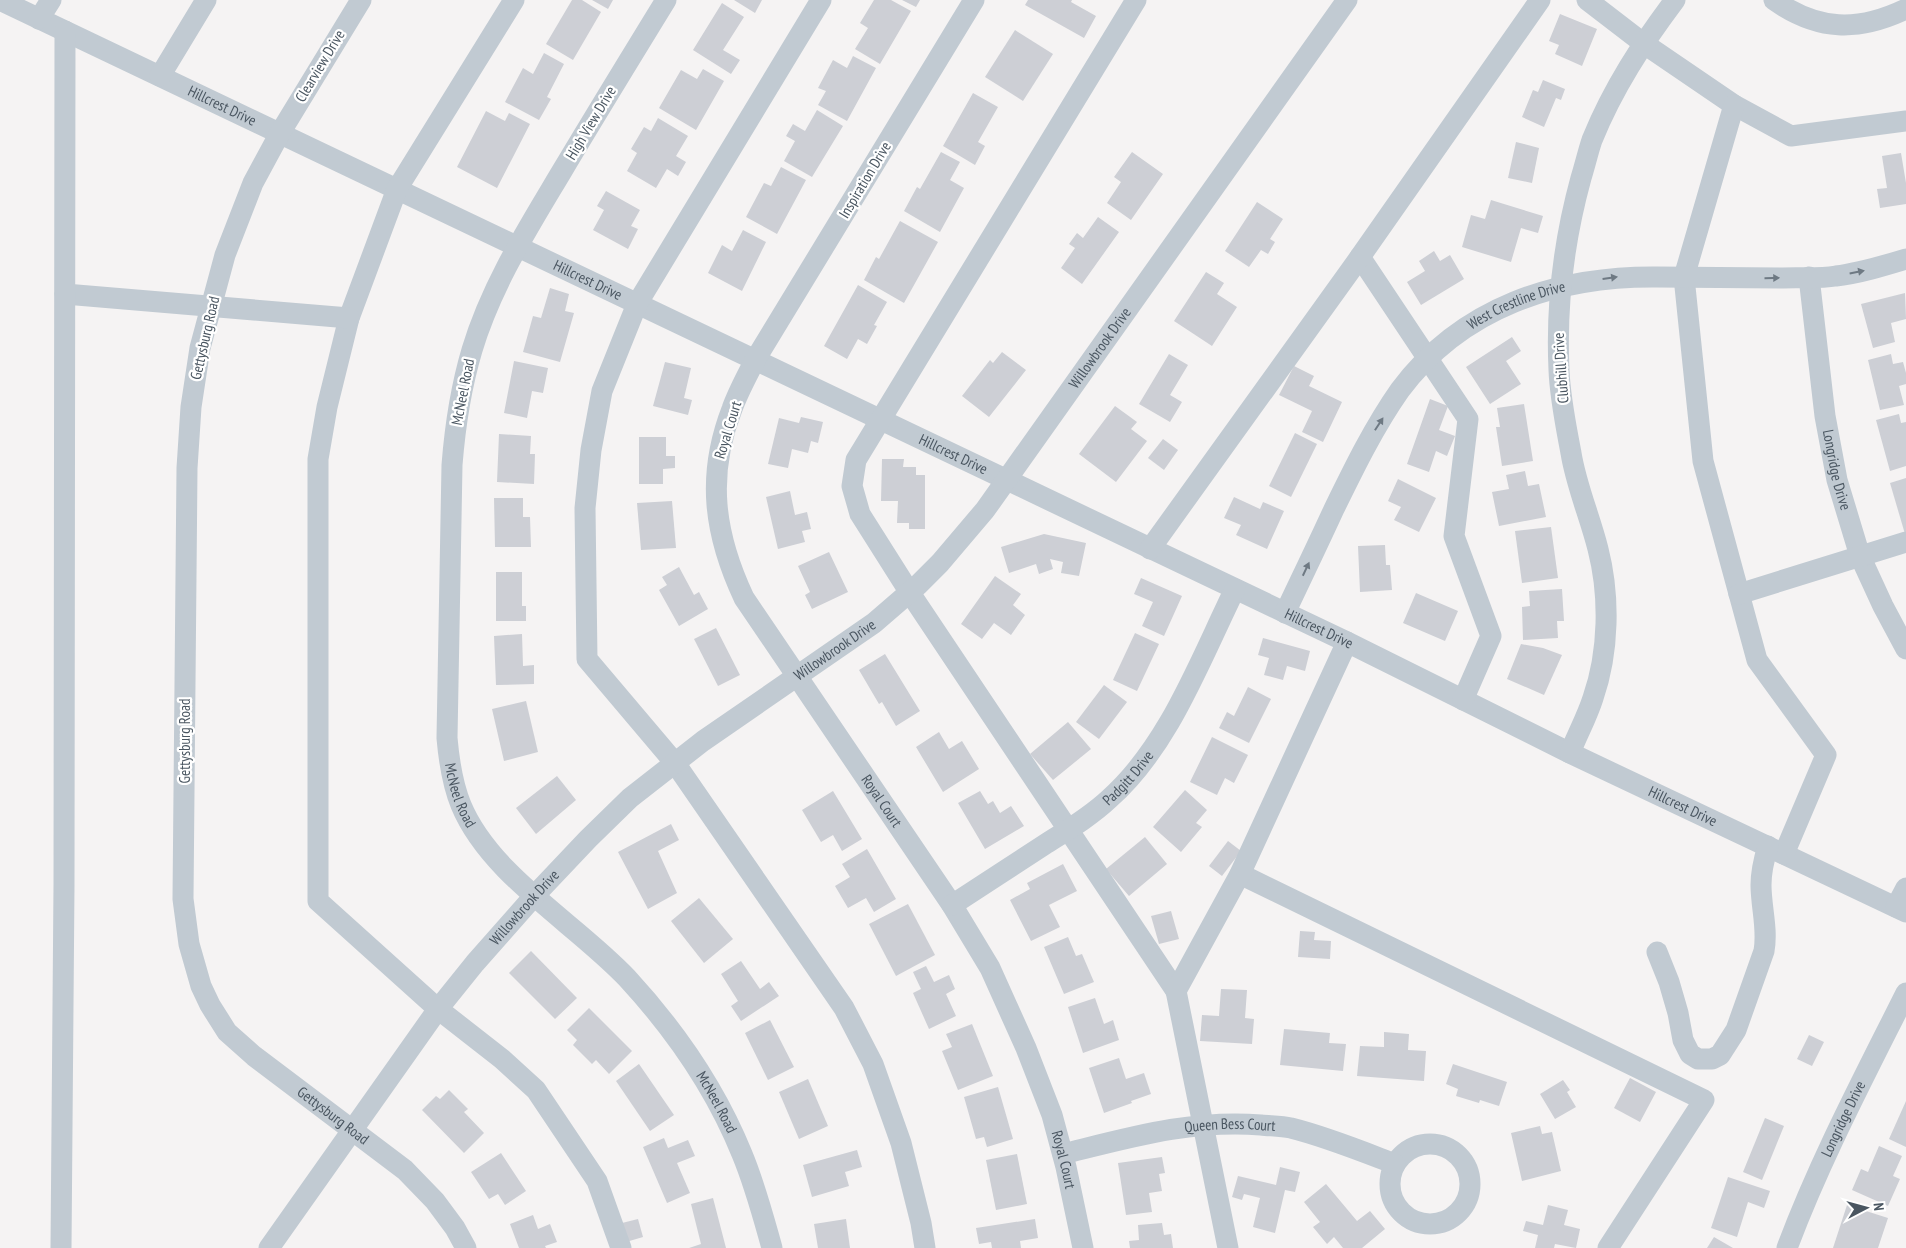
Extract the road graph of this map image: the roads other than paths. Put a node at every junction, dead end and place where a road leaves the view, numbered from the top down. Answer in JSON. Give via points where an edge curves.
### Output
{"nodes":[{"id":1,"x":0,"y":0,"type":"edge"},
{"id":2,"x":51,"y":0,"type":"edge"},
{"id":3,"x":206,"y":0,"type":"edge"},
{"id":4,"x":361,"y":0,"type":"edge"},
{"id":5,"x":514,"y":0,"type":"edge"},
{"id":6,"x":666,"y":0,"type":"edge"},
{"id":7,"x":821,"y":0,"type":"edge"},
{"id":8,"x":974,"y":0,"type":"edge"},
{"id":9,"x":1136,"y":0,"type":"edge"},
{"id":10,"x":1347,"y":0,"type":"edge"},
{"id":11,"x":1540,"y":0,"type":"edge"},
{"id":12,"x":1587,"y":0,"type":"edge"},
{"id":13,"x":1675,"y":0,"type":"edge"},
{"id":14,"x":1788,"y":4,"type":"edge"},
{"id":15,"x":1906,"y":9,"type":"edge"},
{"id":16,"x":40,"y":19,"type":"junction"},
{"id":17,"x":65,"y":31,"type":"junction"},
{"id":18,"x":1643,"y":42,"type":"junction"},
{"id":19,"x":160,"y":76,"type":"junction"},
{"id":20,"x":1734,"y":105,"type":"junction"},
{"id":21,"x":1906,"y":121,"type":"edge"},
{"id":22,"x":280,"y":133,"type":"junction"},
{"id":23,"x":397,"y":189,"type":"junction"},
{"id":24,"x":517,"y":246,"type":"junction"},
{"id":25,"x":1360,"y":257,"type":"junction"},
{"id":26,"x":1906,"y":259,"type":"edge"},
{"id":27,"x":1684,"y":277,"type":"junction"},
{"id":28,"x":1809,"y":277,"type":"junction"},
{"id":29,"x":1562,"y":286,"type":"junction"},
{"id":30,"x":65,"y":294,"type":"junction"},
{"id":31,"x":637,"y":304,"type":"junction"},
{"id":32,"x":212,"y":306,"type":"junction"},
{"id":33,"x":350,"y":318,"type":"junction"},
{"id":34,"x":1428,"y":359,"type":"junction"},
{"id":35,"x":755,"y":360,"type":"junction"},
{"id":36,"x":879,"y":420,"type":"junction"},
{"id":37,"x":1006,"y":480,"type":"junction"},
{"id":38,"x":1906,"y":542,"type":"edge"},
{"id":39,"x":1150,"y":549,"type":"junction"},
{"id":40,"x":1860,"y":556,"type":"junction"},
{"id":41,"x":1235,"y":590,"type":"junction"},
{"id":42,"x":910,"y":593,"type":"junction"},
{"id":43,"x":1739,"y":594,"type":"junction"},
{"id":44,"x":1285,"y":614,"type":"junction"},
{"id":45,"x":1347,"y":642,"type":"junction"},
{"id":46,"x":1906,"y":649,"type":"edge"},
{"id":47,"x":798,"y":676,"type":"junction"},
{"id":48,"x":1463,"y":700,"type":"junction"},
{"id":49,"x":1570,"y":753,"type":"junction"},
{"id":50,"x":675,"y":763,"type":"junction"},
{"id":51,"x":1068,"y":830,"type":"junction"},
{"id":52,"x":1776,"y":850,"type":"junction"},
{"id":53,"x":1240,"y":874,"type":"junction"},
{"id":54,"x":1906,"y":888,"type":"edge"},
{"id":55,"x":535,"y":895,"type":"junction"},
{"id":56,"x":952,"y":905,"type":"junction"},
{"id":57,"x":1901,"y":910,"type":"edge"},
{"id":58,"x":1657,"y":952,"type":"dead end"},
{"id":59,"x":1176,"y":992,"type":"junction"},
{"id":60,"x":1906,"y":993,"type":"edge"},
{"id":61,"x":438,"y":1009,"type":"junction"},
{"id":62,"x":1204,"y":1124,"type":"junction"},
{"id":63,"x":352,"y":1131,"type":"junction"},
{"id":64,"x":1063,"y":1154,"type":"junction"},
{"id":65,"x":1395,"y":1164,"type":"dead end"},
{"id":66,"x":61,"y":1248,"type":"edge"},
{"id":67,"x":269,"y":1248,"type":"edge"},
{"id":68,"x":466,"y":1248,"type":"edge"},
{"id":69,"x":621,"y":1248,"type":"edge"},
{"id":70,"x":772,"y":1248,"type":"edge"},
{"id":71,"x":925,"y":1248,"type":"edge"},
{"id":72,"x":1083,"y":1248,"type":"edge"},
{"id":73,"x":1228,"y":1248,"type":"edge"},
{"id":74,"x":1608,"y":1248,"type":"edge"},
{"id":75,"x":1787,"y":1248,"type":"edge"}],
"edges":[{"from":1,"to":16,"type":"street","name":"Hillcrest Drive"},
{"from":2,"to":16,"type":"street"},
{"from":3,"to":19,"type":"street"},
{"from":4,"to":22,"type":"street","name":"Clearview Drive"},
{"from":5,"to":23,"type":"street"},
{"from":6,"to":24,"type":"street","name":"High View Drive"},
{"from":7,"to":31,"type":"street"},
{"from":8,"to":35,"type":"street","name":"Inspiration Drive"},
{"from":9,"to":36,"type":"street"},
{"from":10,"to":37,"type":"street","name":"Willowbrook Drive"},
{"from":11,"to":25,"type":"street"},
{"from":12,"to":18,"type":"street"},
{"from":13,"to":18,"type":"street","name":"Clubhill Drive"},
{"from":14,"to":15,"type":"street","via":[[1802,17],[1825,24],[1861,25]]},
{"from":16,"to":17,"type":"street","name":"Hillcrest Drive"},
{"from":17,"to":19,"type":"street","name":"Hillcrest Drive"},
{"from":17,"to":30,"type":"street"},
{"from":18,"to":20,"type":"street"},
{"from":18,"to":29,"type":"street","name":"Clubhill Drive","via":[[1615,90],[1592,141],[1564,254]]},
{"from":19,"to":22,"type":"street","name":"Hillcrest Drive"},
{"from":20,"to":21,"type":"street","via":[[1791,136]]},
{"from":20,"to":27,"type":"street"},
{"from":22,"to":23,"type":"street","name":"Hillcrest Drive"},
{"from":22,"to":32,"type":"street","name":"Gettysburg Road","via":[[253,183],[225,255]]},
{"from":23,"to":24,"type":"street","name":"Hillcrest Drive"},
{"from":23,"to":33,"type":"street"},
{"from":24,"to":31,"type":"street","name":"Hillcrest Drive"},
{"from":24,"to":55,"type":"street","name":"McNeel Road","via":[[472,349],[454,440],[447,738],[450,771],[469,821],[491,853]]},
{"from":25,"to":34,"type":"street"},
{"from":25,"to":39,"type":"street"},
{"from":28,"to":26,"type":"street","name":"West Crestline Drive","one_way":true,"via":[[1835,276]]},
{"from":27,"to":28,"type":"street","name":"West Crestline Drive","one_way":true},
{"from":29,"to":27,"type":"street","name":"West Crestline Drive","one_way":true,"via":[[1622,276]]},
{"from":27,"to":43,"type":"street","via":[[1703,461]]},
{"from":28,"to":40,"type":"street","name":"Longridge Drive","via":[[1825,416],[1837,480]]},
{"from":29,"to":34,"type":"street","name":"West Crestline Drive","via":[[1531,294],[1497,309],[1465,328]]},
{"from":29,"to":49,"type":"street","name":"Clubhill Drive","via":[[1558,316],[1559,373],[1571,456],[1598,550],[1606,609],[1600,670],[1593,698]]},
{"from":30,"to":32,"type":"street"},
{"from":30,"to":66,"type":"street"},
{"from":31,"to":35,"type":"street","name":"Hillcrest Drive"},
{"from":31,"to":50,"type":"street","via":[[602,391],[591,450],[585,508],[586,659]]},
{"from":32,"to":33,"type":"street"},
{"from":32,"to":63,"type":"street","name":"Gettysburg Road","via":[[200,348],[191,407],[187,468],[183,899],[186,929],[201,986],[227,1032]]},
{"from":33,"to":61,"type":"street","via":[[327,407],[318,459],[318,901]]},
{"from":44,"to":34,"type":"street","name":"West Crestline Drive","one_way":true,"via":[[1363,449],[1401,390]]},
{"from":34,"to":48,"type":"street","via":[[1468,419],[1454,536],[1491,636]]},
{"from":35,"to":36,"type":"street","name":"Hillcrest Drive"},
{"from":35,"to":47,"type":"street","name":"Royal Court","via":[[732,408],[720,444],[717,468],[719,521],[730,568],[744,598]]},
{"from":36,"to":37,"type":"street","name":"Hillcrest Drive"},
{"from":36,"to":42,"type":"street","via":[[856,460],[852,486],[860,514]]},
{"from":37,"to":39,"type":"street","name":"Hillcrest Drive"},
{"from":37,"to":42,"type":"street","name":"Willowbrook Drive","via":[[986,510]]},
{"from":38,"to":40,"type":"street"},
{"from":39,"to":41,"type":"street","name":"Hillcrest Drive"},
{"from":40,"to":43,"type":"street"},
{"from":40,"to":46,"type":"street","name":"Longridge Drive"},
{"from":41,"to":44,"type":"street","name":"Hillcrest Drive"},
{"from":41,"to":51,"type":"street","name":"Padgitt Drive","via":[[1175,712],[1154,746],[1109,799]]},
{"from":42,"to":47,"type":"street","name":"Willowbrook Drive","via":[[874,623]]},
{"from":42,"to":51,"type":"street"},
{"from":43,"to":52,"type":"street","via":[[1757,660],[1826,754]]},
{"from":44,"to":45,"type":"street","name":"Hillcrest Drive"},
{"from":45,"to":48,"type":"street","name":"Hillcrest Drive"},
{"from":45,"to":53,"type":"street"},
{"from":47,"to":50,"type":"street","name":"Willowbrook Drive"},
{"from":47,"to":56,"type":"street","name":"Royal Court"},
{"from":48,"to":49,"type":"street","name":"Hillcrest Drive"},
{"from":49,"to":52,"type":"street","name":"Hillcrest Drive"},
{"from":50,"to":55,"type":"street","name":"Willowbrook Drive","via":[[630,798]]},
{"from":50,"to":71,"type":"street","via":[[844,1008],[873,1064],[901,1143]]},
{"from":51,"to":56,"type":"street","name":"Padgitt Drive"},
{"from":51,"to":59,"type":"street"},
{"from":52,"to":57,"type":"street","name":"Hillcrest Drive"},
{"from":52,"to":58,"type":"street","via":[[1762,871],[1764,951],[1736,1030],[1720,1055],[1712,1059],[1698,1059],[1690,1054]]},
{"from":53,"to":59,"type":"street"},
{"from":53,"to":74,"type":"street","via":[[1704,1100]]},
{"from":54,"to":57,"type":"street"},
{"from":55,"to":61,"type":"street","name":"Willowbrook Drive"},
{"from":55,"to":70,"type":"street","name":"McNeel Road","via":[[626,978],[688,1054],[718,1102],[742,1154]]},
{"from":56,"to":64,"type":"street","name":"Royal Court","via":[[1004,997],[1052,1115]]},
{"from":59,"to":62,"type":"street"},
{"from":60,"to":75,"type":"street","name":"Longridge Drive","via":[[1828,1152]]},
{"from":61,"to":63,"type":"street","name":"Willowbrook Drive"},
{"from":61,"to":69,"type":"street","via":[[536,1090],[597,1181]]},
{"from":62,"to":64,"type":"street","name":"Queen Bess Court","via":[[1139,1135]]},
{"from":62,"to":65,"type":"street","name":"Queen Bess Court","via":[[1237,1123],[1289,1128],[1324,1137]]},
{"from":62,"to":73,"type":"street"},
{"from":63,"to":67,"type":"street","name":"Willowbrook Drive"},
{"from":63,"to":68,"type":"street","name":"Gettysburg Road","via":[[405,1170],[435,1200]]},
{"from":64,"to":72,"type":"street","name":"Royal Court"}]}
